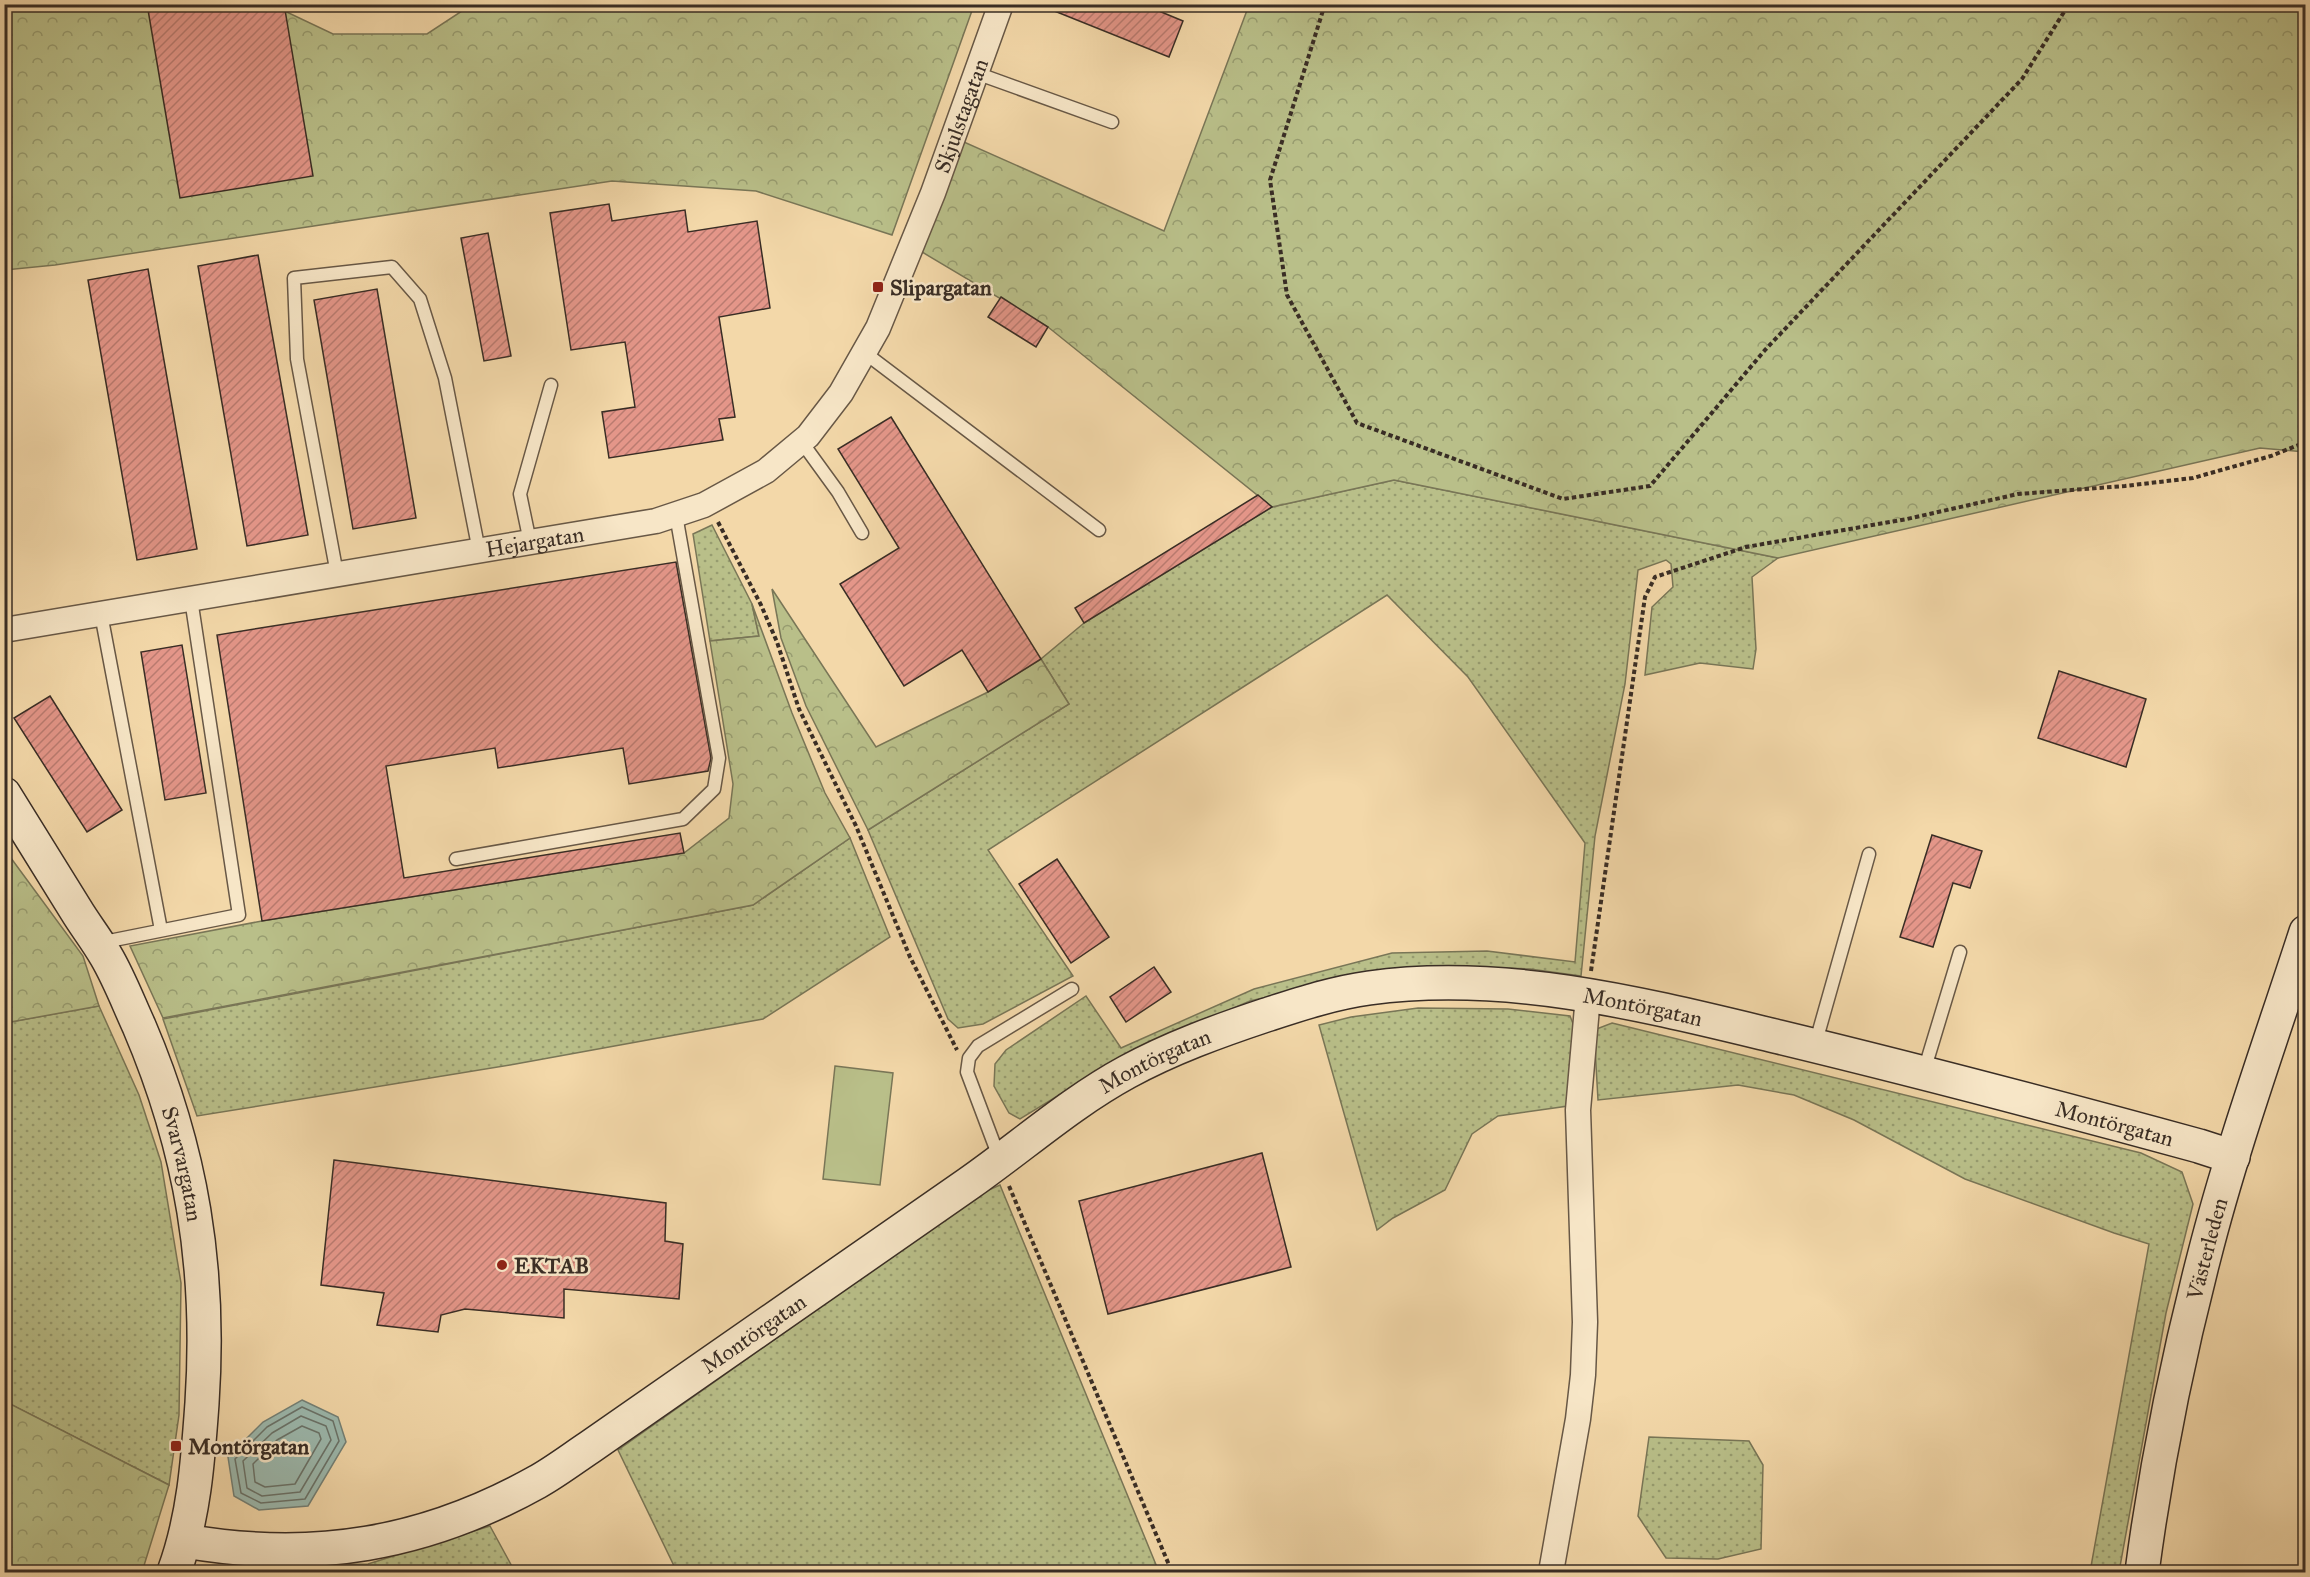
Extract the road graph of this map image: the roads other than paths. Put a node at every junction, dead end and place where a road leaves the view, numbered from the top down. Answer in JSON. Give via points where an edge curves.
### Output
{"nodes":[{"id":1,"x":1001,"y":4,"type":"edge"},
{"id":2,"x":976,"y":72,"type":"junction"},
{"id":3,"x":1112,"y":122,"type":"dead end"},
{"id":4,"x":920,"y":225,"type":"joint"},
{"id":5,"x":865,"y":353,"type":"junction"},
{"id":6,"x":550,"y":385,"type":"dead end"},
{"id":7,"x":801,"y":441,"type":"junction"},
{"id":8,"x":676,"y":514,"type":"junction"},
{"id":9,"x":1099,"y":530,"type":"dead end"},
{"id":10,"x":862,"y":533,"type":"dead end"},
{"id":11,"x":530,"y":542,"type":"junction"},
{"id":12,"x":479,"y":551,"type":"junction"},
{"id":13,"x":337,"y":574,"type":"junction"},
{"id":14,"x":191,"y":599,"type":"junction"},
{"id":15,"x":101,"y":614,"type":"junction"},
{"id":16,"x":4,"y":630,"type":"edge"},
{"id":17,"x":4,"y":794,"type":"edge"},
{"id":18,"x":1869,"y":854,"type":"dead end"},
{"id":19,"x":456,"y":859,"type":"dead end"},
{"id":20,"x":161,"y":930,"type":"junction"},
{"id":21,"x":2306,"y":932,"type":"edge"},
{"id":22,"x":98,"y":943,"type":"junction"},
{"id":23,"x":1960,"y":952,"type":"dead end"},
{"id":24,"x":1072,"y":989,"type":"dead end"},
{"id":25,"x":1588,"y":996,"type":"junction"},
{"id":26,"x":1815,"y":1046,"type":"junction"},
{"id":27,"x":1923,"y":1072,"type":"junction"},
{"id":28,"x":2233,"y":1157,"type":"junction"},
{"id":29,"x":1001,"y":1161,"type":"junction"},
{"id":30,"x":185,"y":1541,"type":"junction"},
{"id":31,"x":174,"y":1572,"type":"edge"},
{"id":32,"x":1551,"y":1572,"type":"edge"},
{"id":33,"x":2142,"y":1572,"type":"edge"}],
"edges":[{"from":1,"to":2,"type":"street","name":"Skjulstagatan"},
{"from":2,"to":3,"type":"lane"},
{"from":2,"to":4,"type":"street","name":"Skjulstagatan"},
{"from":4,"to":5,"type":"street","name":"Hejargatan"},
{"from":5,"to":7,"type":"street","name":"Hejargatan","via":[[842,393]]},
{"from":5,"to":9,"type":"lane"},
{"from":6,"to":11,"type":"lane","via":[[520,494]]},
{"from":7,"to":8,"type":"street","name":"Hejargatan","via":[[766,471],[708,503]]},
{"from":7,"to":10,"type":"lane"},
{"from":8,"to":11,"type":"street","name":"Hejargatan","via":[[656,521]]},
{"from":8,"to":19,"type":"lane","via":[[719,758],[714,789],[683,819]]},
{"from":11,"to":12,"type":"street","name":"Hejargatan"},
{"from":12,"to":13,"type":"street","name":"Hejargatan"},
{"from":12,"to":13,"type":"lane","via":[[445,378],[420,299],[392,267],[294,278],[297,359]]},
{"from":13,"to":14,"type":"street","name":"Hejargatan"},
{"from":14,"to":15,"type":"street","name":"Hejargatan"},
{"from":14,"to":20,"type":"lane","via":[[238,915]]},
{"from":15,"to":16,"type":"street","name":"Hejargatan"},
{"from":15,"to":20,"type":"lane"},
{"from":17,"to":22,"type":"street","name":"Svarvargatan"},
{"from":18,"to":26,"type":"lane"},
{"from":20,"to":22,"type":"lane"},
{"from":21,"to":28,"type":"street","name":"Västerleden"},
{"from":22,"to":30,"type":"street","name":"Svarvargatan","via":[[126,998],[173,1116],[198,1234],[204,1294],[203,1377],[198,1457]]},
{"from":23,"to":27,"type":"lane"},
{"from":24,"to":29,"type":"lane","via":[[978,1046],[969,1058],[967,1072]]},
{"from":25,"to":26,"type":"street","name":"Montörgatan"},
{"from":25,"to":29,"type":"street","name":"Montörgatan","via":[[1516,985],[1441,983],[1368,988],[1308,1001],[1174,1048],[1128,1071],[1084,1096]]},
{"from":25,"to":32,"type":"street","via":[[1578,1110],[1583,1375]]},
{"from":26,"to":27,"type":"street","name":"Montörgatan"},
{"from":27,"to":28,"type":"street","name":"Montörgatan"},
{"from":28,"to":33,"type":"street","name":"Västerleden","via":[[2204,1255],[2173,1390]]},
{"from":29,"to":30,"type":"street","name":"Montörgatan","via":[[590,1447],[504,1500],[422,1532],[347,1547],[262,1551]]},
{"from":30,"to":31,"type":"street","name":"Svarvargatan"}]}
